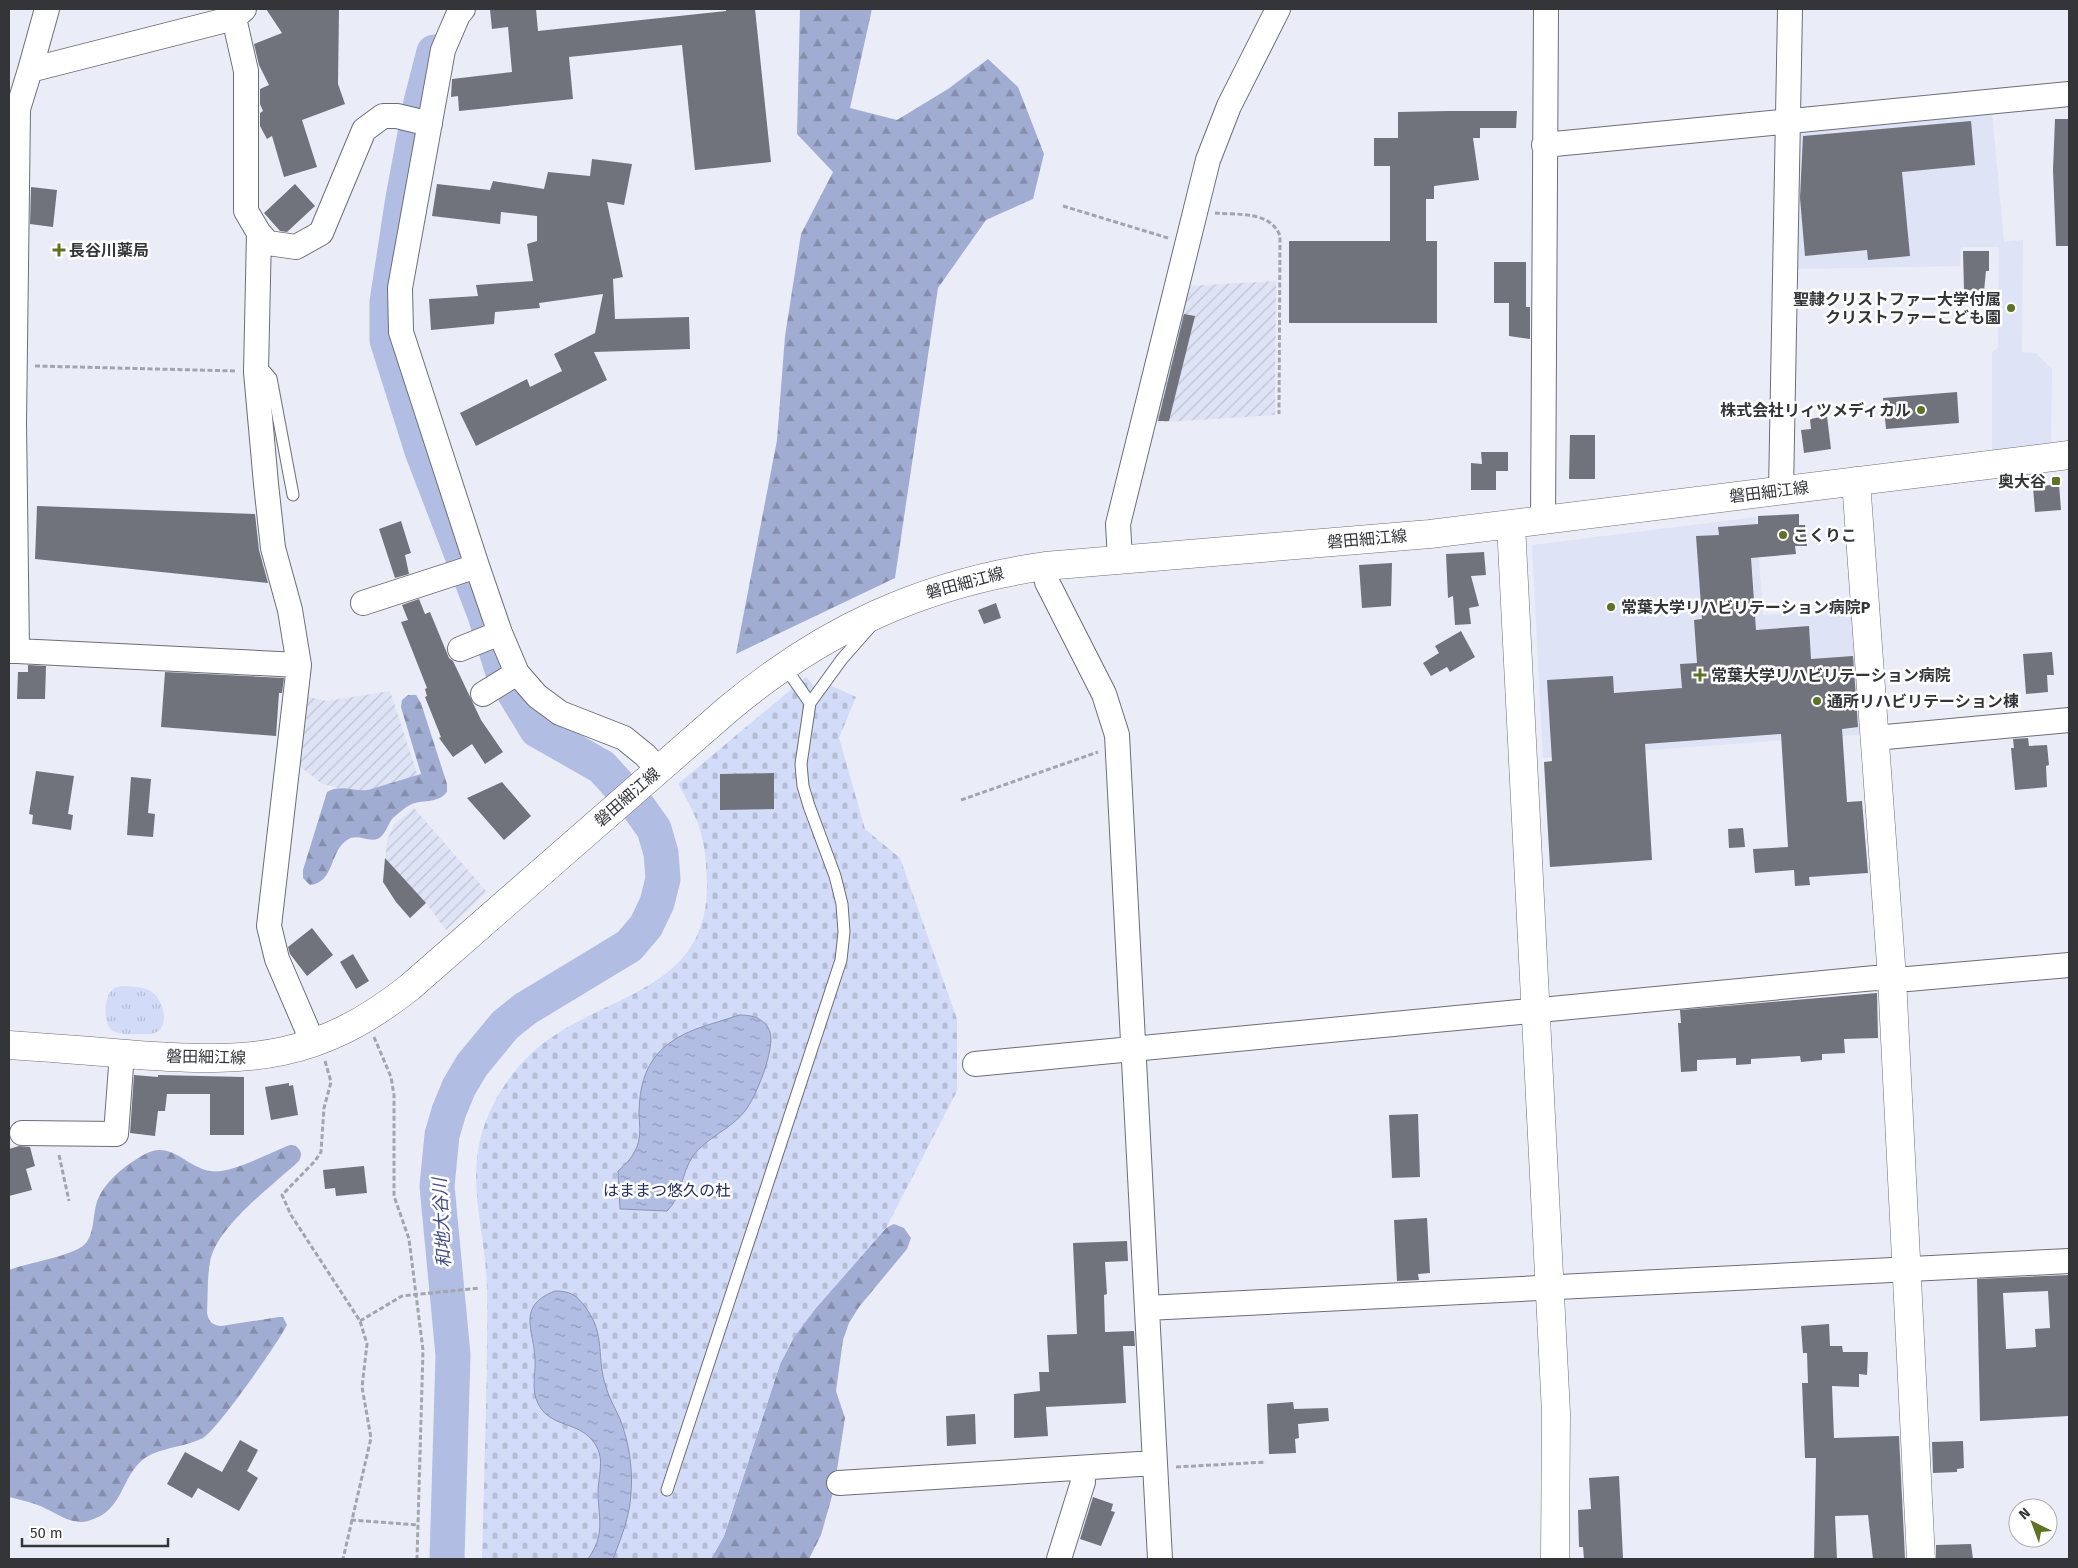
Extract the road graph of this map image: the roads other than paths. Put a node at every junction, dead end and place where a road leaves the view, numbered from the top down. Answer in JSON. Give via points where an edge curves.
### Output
{"nodes":[{"id":1,"x":47,"y":9,"type":"edge"},
{"id":2,"x":463,"y":9,"type":"edge"},
{"id":3,"x":1278,"y":9,"type":"edge"},
{"id":4,"x":1546,"y":9,"type":"edge"},
{"id":5,"x":1790,"y":9,"type":"edge"},
{"id":6,"x":239,"y":13,"type":"edge"},
{"id":7,"x":30,"y":70,"type":"junction"},
{"id":8,"x":2069,"y":94,"type":"edge"},
{"id":9,"x":1789,"y":121,"type":"junction"},
{"id":10,"x":427,"y":123,"type":"junction"},
{"id":11,"x":1544,"y":145,"type":"junction"},
{"id":12,"x":259,"y":233,"type":"junction"},
{"id":13,"x":256,"y":372,"type":"junction"},
{"id":14,"x":2069,"y":455,"type":"edge"},
{"id":15,"x":1856,"y":481,"type":"junction"},
{"id":16,"x":1781,"y":491,"type":"junction"},
{"id":17,"x":293,"y":495,"type":"dead end"},
{"id":18,"x":1543,"y":520,"type":"junction"},
{"id":19,"x":1512,"y":524,"type":"junction"},
{"id":20,"x":1120,"y":559,"type":"junction"},
{"id":21,"x":476,"y":566,"type":"junction"},
{"id":22,"x":1045,"y":566,"type":"junction"},
{"id":23,"x":363,"y":603,"type":"dead end"},
{"id":24,"x":888,"y":608,"type":"junction"},
{"id":25,"x":500,"y":632,"type":"junction"},
{"id":26,"x":460,"y":649,"type":"dead end"},
{"id":27,"x":13,"y":651,"type":"edge"},
{"id":28,"x":299,"y":665,"type":"junction"},
{"id":29,"x":784,"y":665,"type":"junction"},
{"id":30,"x":517,"y":673,"type":"junction"},
{"id":31,"x":484,"y":694,"type":"dead end"},
{"id":32,"x":810,"y":703,"type":"junction"},
{"id":33,"x":2069,"y":720,"type":"edge"},
{"id":34,"x":1875,"y":738,"type":"junction"},
{"id":35,"x":652,"y":776,"type":"junction"},
{"id":36,"x":2069,"y":965,"type":"edge"},
{"id":37,"x":1892,"y":978,"type":"junction"},
{"id":38,"x":1536,"y":1010,"type":"junction"},
{"id":39,"x":316,"y":1042,"type":"junction"},
{"id":40,"x":9,"y":1045,"type":"edge"},
{"id":41,"x":1134,"y":1049,"type":"junction"},
{"id":42,"x":122,"y":1053,"type":"junction"},
{"id":43,"x":975,"y":1064,"type":"dead end"},
{"id":44,"x":22,"y":1133,"type":"dead end"},
{"id":45,"x":2069,"y":1261,"type":"edge"},
{"id":46,"x":1906,"y":1270,"type":"junction"},
{"id":47,"x":1550,"y":1288,"type":"junction"},
{"id":48,"x":1147,"y":1308,"type":"junction"},
{"id":49,"x":1156,"y":1466,"type":"junction"},
{"id":50,"x":1082,"y":1468,"type":"junction"},
{"id":51,"x":840,"y":1483,"type":"dead end"},
{"id":52,"x":667,"y":1490,"type":"dead end"},
{"id":53,"x":1058,"y":1559,"type":"edge"},
{"id":54,"x":1160,"y":1559,"type":"edge"},
{"id":55,"x":1555,"y":1559,"type":"edge"},
{"id":56,"x":1921,"y":1559,"type":"edge"}],
"edges":[{"from":1,"to":7,"type":"street"},
{"from":2,"to":10,"type":"street","via":[[443,50]]},
{"from":3,"to":20,"type":"street","via":[[1229,106],[1208,160],[1118,524]]},
{"from":4,"to":11,"type":"street"},
{"from":5,"to":9,"type":"street"},
{"from":6,"to":7,"type":"street"},
{"from":6,"to":12,"type":"street","via":[[246,71],[246,211]]},
{"from":7,"to":27,"type":"street","via":[[18,109]]},
{"from":8,"to":9,"type":"street"},
{"from":9,"to":11,"type":"street"},
{"from":9,"to":16,"type":"street"},
{"from":10,"to":12,"type":"street","via":[[383,116],[364,130],[321,233],[296,247],[268,243]]},
{"from":10,"to":21,"type":"street","via":[[400,288],[401,332]]},
{"from":11,"to":18,"type":"street"},
{"from":12,"to":13,"type":"street"},
{"from":13,"to":17,"type":"lane","via":[[265,371],[271,378]]},
{"from":13,"to":28,"type":"street","via":[[273,548],[290,610]]},
{"from":14,"to":15,"type":"main road","name":"磐田細江線"},
{"from":15,"to":16,"type":"main road","name":"磐田細江線"},
{"from":15,"to":34,"type":"main road"},
{"from":16,"to":18,"type":"main road","name":"磐田細江線"},
{"from":18,"to":19,"type":"main road","name":"磐田細江線"},
{"from":19,"to":20,"type":"main road","name":"磐田細江線","via":[[1430,534]]},
{"from":19,"to":38,"type":"main road"},
{"from":20,"to":22,"type":"main road","name":"磐田細江線"},
{"from":21,"to":23,"type":"street"},
{"from":21,"to":25,"type":"street"},
{"from":22,"to":24,"type":"main road","name":"磐田細江線","via":[[979,577]]},
{"from":22,"to":41,"type":"street","via":[[1047,582],[1112,714],[1118,747]]},
{"from":24,"to":29,"type":"main road","name":"磐田細江線","via":[[830,636]]},
{"from":24,"to":32,"type":"lane","via":[[842,659]]},
{"from":25,"to":26,"type":"street"},
{"from":25,"to":30,"type":"street"},
{"from":27,"to":28,"type":"street"},
{"from":28,"to":39,"type":"street","via":[[269,926],[276,959]]},
{"from":29,"to":32,"type":"lane"},
{"from":29,"to":35,"type":"main road","name":"磐田細江線"},
{"from":30,"to":31,"type":"street"},
{"from":30,"to":35,"type":"street","via":[[537,696],[560,713],[624,738],[645,755]]},
{"from":32,"to":52,"type":"lane","via":[[801,764],[803,786],[842,904],[841,960]]},
{"from":33,"to":34,"type":"street"},
{"from":34,"to":37,"type":"main road"},
{"from":35,"to":39,"type":"main road","name":"磐田細江線","via":[[410,987],[365,1019]]},
{"from":36,"to":37,"type":"street"},
{"from":37,"to":38,"type":"street"},
{"from":37,"to":46,"type":"main road"},
{"from":38,"to":41,"type":"street"},
{"from":38,"to":47,"type":"main road"},
{"from":39,"to":42,"type":"main road","name":"磐田細江線","via":[[278,1053],[228,1059]]},
{"from":40,"to":42,"type":"main road","name":"磐田細江線"},
{"from":41,"to":43,"type":"street"},
{"from":41,"to":48,"type":"street"},
{"from":42,"to":44,"type":"street","via":[[116,1134]]},
{"from":45,"to":46,"type":"street"},
{"from":46,"to":47,"type":"street"},
{"from":46,"to":56,"type":"main road"},
{"from":47,"to":48,"type":"street"},
{"from":47,"to":55,"type":"main road","via":[[1557,1443]]},
{"from":48,"to":49,"type":"street"},
{"from":49,"to":50,"type":"street"},
{"from":49,"to":54,"type":"street"},
{"from":50,"to":51,"type":"street"},
{"from":50,"to":53,"type":"street","via":[[1083,1482]]}]}
